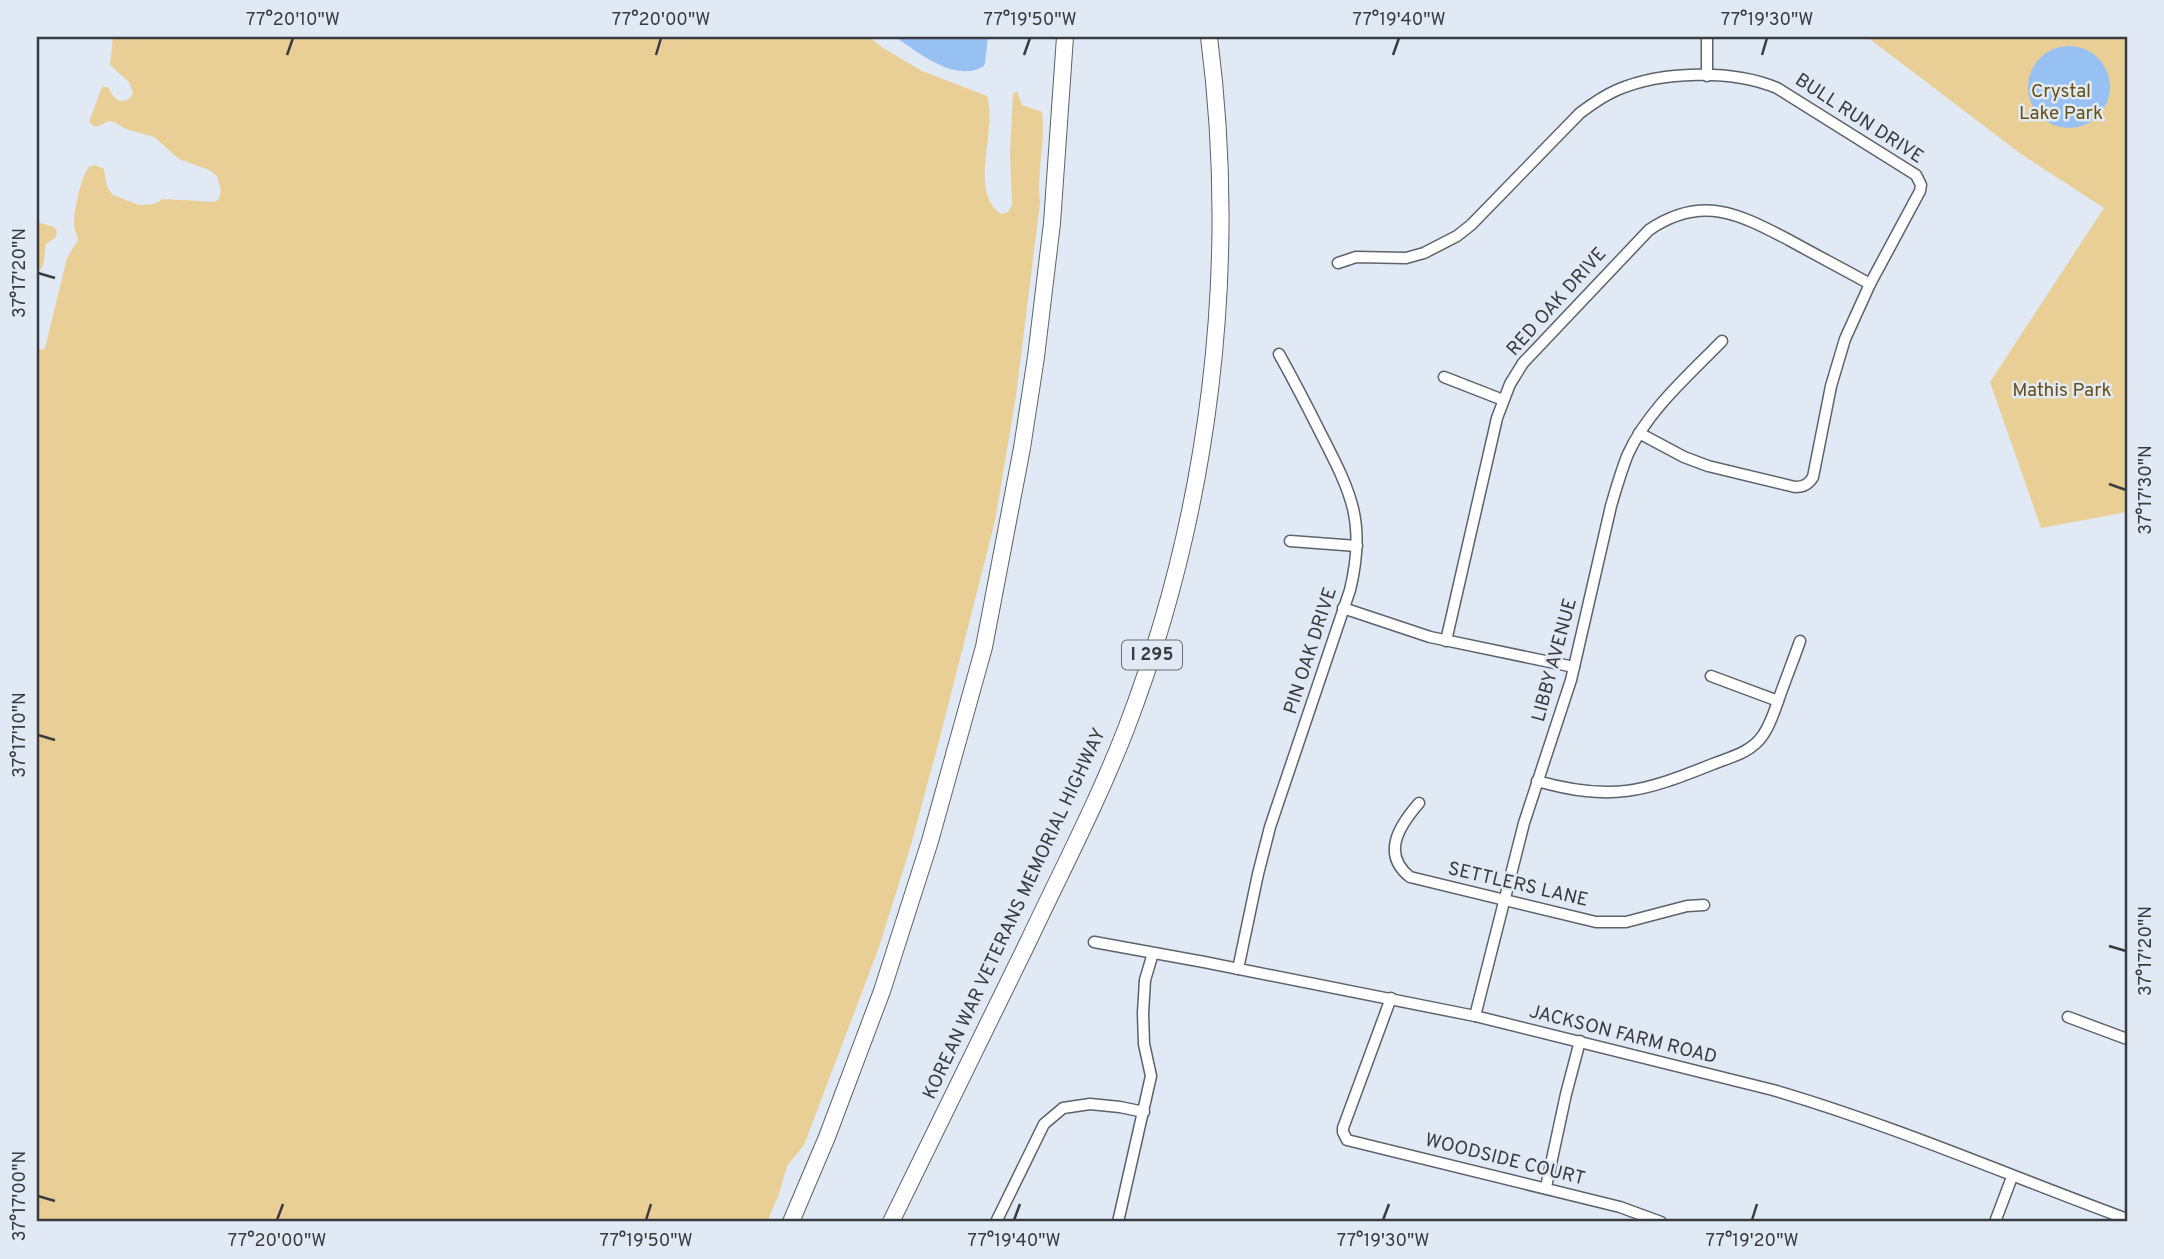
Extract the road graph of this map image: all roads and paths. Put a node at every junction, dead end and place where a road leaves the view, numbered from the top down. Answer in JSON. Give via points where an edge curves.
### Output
{"nodes":[{"id":1,"x":1065,"y":37,"type":"edge"},
{"id":2,"x":1209,"y":37,"type":"edge"},
{"id":3,"x":1707,"y":37,"type":"edge"},
{"id":4,"x":1707,"y":76,"type":"junction"},
{"id":5,"x":1338,"y":263,"type":"dead end"},
{"id":6,"x":1870,"y":284,"type":"junction"},
{"id":7,"x":1722,"y":341,"type":"dead end"},
{"id":8,"x":1279,"y":354,"type":"dead end"},
{"id":9,"x":1444,"y":377,"type":"dead end"},
{"id":10,"x":1503,"y":400,"type":"junction"},
{"id":11,"x":1640,"y":433,"type":"junction"},
{"id":12,"x":1290,"y":541,"type":"dead end"},
{"id":13,"x":1357,"y":546,"type":"junction"},
{"id":14,"x":1343,"y":608,"type":"junction"},
{"id":15,"x":1446,"y":641,"type":"junction"},
{"id":16,"x":1800,"y":641,"type":"dead end"},
{"id":17,"x":1574,"y":667,"type":"junction"},
{"id":18,"x":1711,"y":676,"type":"dead end"},
{"id":19,"x":1778,"y":701,"type":"junction"},
{"id":20,"x":1537,"y":781,"type":"junction"},
{"id":21,"x":1419,"y":803,"type":"dead end"},
{"id":22,"x":1503,"y":900,"type":"junction"},
{"id":23,"x":1703,"y":905,"type":"dead end"},
{"id":24,"x":1094,"y":942,"type":"dead end"},
{"id":25,"x":1153,"y":953,"type":"junction"},
{"id":26,"x":1238,"y":969,"type":"junction"},
{"id":27,"x":1391,"y":998,"type":"junction"},
{"id":28,"x":1475,"y":1016,"type":"junction"},
{"id":29,"x":2068,"y":1017,"type":"dead end"},
{"id":30,"x":2127,"y":1039,"type":"edge"},
{"id":31,"x":1580,"y":1041,"type":"junction"},
{"id":32,"x":1143,"y":1112,"type":"junction"},
{"id":33,"x":2012,"y":1177,"type":"junction"},
{"id":34,"x":1546,"y":1187,"type":"junction"},
{"id":35,"x":2127,"y":1219,"type":"edge"},
{"id":36,"x":791,"y":1222,"type":"edge"},
{"id":37,"x":891,"y":1222,"type":"edge"},
{"id":38,"x":996,"y":1222,"type":"edge"},
{"id":39,"x":1118,"y":1222,"type":"edge"},
{"id":40,"x":1661,"y":1222,"type":"edge"},
{"id":41,"x":1995,"y":1222,"type":"edge"}],
"edges":[{"from":1,"to":36,"type":"highway","via":[[1052,223],[1036,357],[984,647],[890,966]]},
{"from":2,"to":37,"type":"highway","name":"KOREAN WAR VETERANS MEMORIAL HIGHWAY","number":"I 295","via":[[1219,166],[1217,312],[1203,439],[1175,575],[1143,683],[1098,794]]},
{"from":3,"to":4,"type":"street"},
{"from":4,"to":5,"type":"street","name":"BULL RUN DRIVE","via":[[1635,83],[1594,102],[1471,225],[1441,246],[1406,258],[1356,257]]},
{"from":4,"to":6,"type":"street","name":"BULL RUN DRIVE","via":[[1747,78],[1777,88],[1920,179],[1920,191]]},
{"from":6,"to":10,"type":"street","name":"RED OAK DRIVE","via":[[1743,217],[1710,210],[1684,213],[1649,230],[1622,257],[1523,363]]},
{"from":6,"to":11,"type":"street","name":"BULL RUN DRIVE","via":[[1845,339],[1813,477],[1807,484],[1795,487],[1709,467]]},
{"from":7,"to":11,"type":"street","name":"LIBBY AVENUE","via":[[1670,394]]},
{"from":8,"to":13,"type":"street","name":"PIN OAK DRIVE","via":[[1344,478],[1355,512]]},
{"from":9,"to":10,"type":"street"},
{"from":10,"to":15,"type":"street","name":"RED OAK DRIVE"},
{"from":11,"to":17,"type":"street","name":"LIBBY AVENUE","via":[[1611,506]]},
{"from":12,"to":13,"type":"street"},
{"from":13,"to":14,"type":"street","name":"PIN OAK DRIVE"},
{"from":14,"to":15,"type":"street"},
{"from":14,"to":26,"type":"street","name":"PIN OAK DRIVE","via":[[1270,827]]},
{"from":15,"to":17,"type":"street"},
{"from":16,"to":19,"type":"street"},
{"from":17,"to":20,"type":"street","name":"LIBBY AVENUE"},
{"from":18,"to":19,"type":"street"},
{"from":19,"to":20,"type":"street","via":[[1753,746],[1658,785],[1600,793]]},
{"from":20,"to":22,"type":"street","name":"LIBBY AVENUE"},
{"from":21,"to":22,"type":"street","name":"SETTLERS LANE","via":[[1397,835],[1395,854],[1401,868],[1410,877]]},
{"from":22,"to":23,"type":"street","name":"SETTLERS LANE","via":[[1612,923]]},
{"from":22,"to":28,"type":"street","name":"LIBBY AVENUE"},
{"from":24,"to":25,"type":"street","name":"JACKSON FARM ROAD"},
{"from":25,"to":26,"type":"street","name":"JACKSON FARM ROAD"},
{"from":25,"to":32,"type":"street","via":[[1145,980],[1144,1044],[1151,1076]]},
{"from":26,"to":27,"type":"street","name":"JACKSON FARM ROAD"},
{"from":27,"to":28,"type":"street","name":"JACKSON FARM ROAD"},
{"from":27,"to":34,"type":"street","name":"WOODSIDE COURT","via":[[1344,1137]]},
{"from":28,"to":31,"type":"street","name":"JACKSON FARM ROAD"},
{"from":29,"to":30,"type":"street"},
{"from":31,"to":33,"type":"street","name":"JACKSON FARM ROAD","via":[[1808,1100]]},
{"from":31,"to":34,"type":"street"},
{"from":32,"to":38,"type":"street","via":[[1090,1104],[1063,1108],[1044,1124]]},
{"from":32,"to":39,"type":"street"},
{"from":33,"to":35,"type":"street","name":"JACKSON FARM ROAD"},
{"from":33,"to":41,"type":"street"},
{"from":34,"to":40,"type":"street","name":"WOODSIDE COURT"}]}
